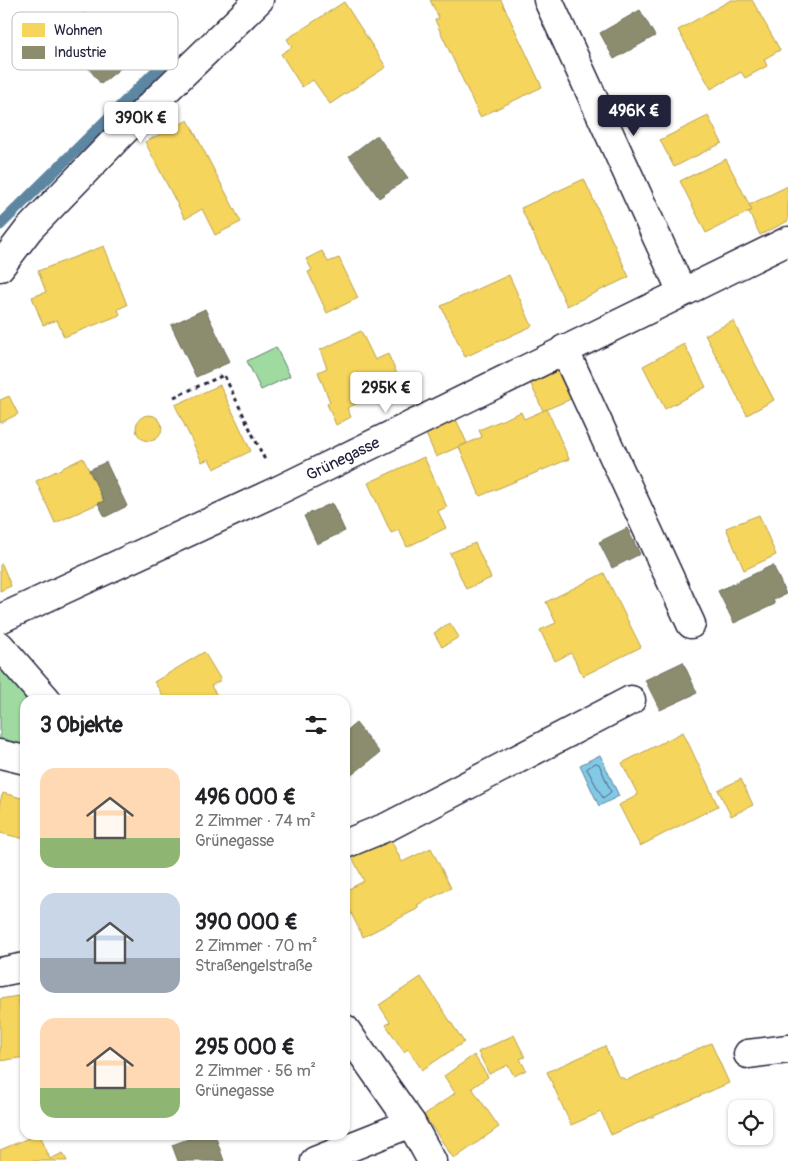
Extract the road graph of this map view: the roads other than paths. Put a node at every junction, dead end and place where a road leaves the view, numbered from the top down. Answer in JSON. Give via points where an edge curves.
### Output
{"nodes":[{"id":1,"x":259,"y":0,"type":"edge"},
{"id":2,"x":548,"y":0,"type":"edge"},
{"id":3,"x":788,"y":241,"type":"edge"},
{"id":4,"x":0,"y":267,"type":"edge"},
{"id":5,"x":682,"y":292,"type":"junction"},
{"id":6,"x":564,"y":349,"type":"junction"},
{"id":7,"x":0,"y":619,"type":"edge"},
{"id":8,"x":691,"y":624,"type":"dead end"},
{"id":9,"x":0,"y":646,"type":"edge"},
{"id":10,"x":43,"y":695,"type":"edge"},
{"id":11,"x":631,"y":700,"type":"dead end"},
{"id":12,"x":0,"y":754,"type":"edge"},
{"id":13,"x":20,"y":759,"type":"edge"},
{"id":14,"x":350,"y":842,"type":"edge"},
{"id":15,"x":20,"y":969,"type":"edge"},
{"id":16,"x":0,"y":972,"type":"edge"},
{"id":17,"x":350,"y":1037,"type":"edge"},
{"id":18,"x":788,"y":1050,"type":"edge"},
{"id":19,"x":748,"y":1054,"type":"dead end"},
{"id":20,"x":412,"y":1123,"type":"junction"},
{"id":21,"x":315,"y":1161,"type":"edge"},
{"id":22,"x":432,"y":1161,"type":"edge"}],
"edges":[{"from":1,"to":4,"type":"street","via":[[121,134],[29,229]]},
{"from":2,"to":5,"type":"street"},
{"from":3,"to":5,"type":"street","name":"Grünegasse"},
{"from":5,"to":6,"type":"street","name":"Grünegasse"},
{"from":6,"to":7,"type":"street","name":"Grünegasse","via":[[279,490]]},
{"from":6,"to":8,"type":"street"},
{"from":9,"to":10,"type":"street"},
{"from":11,"to":14,"type":"street","via":[[390,826]]},
{"from":12,"to":13,"type":"street"},
{"from":15,"to":16,"type":"street"},
{"from":17,"to":20,"type":"street"},
{"from":18,"to":19,"type":"street"},
{"from":20,"to":21,"type":"street"},
{"from":20,"to":22,"type":"street"}]}
